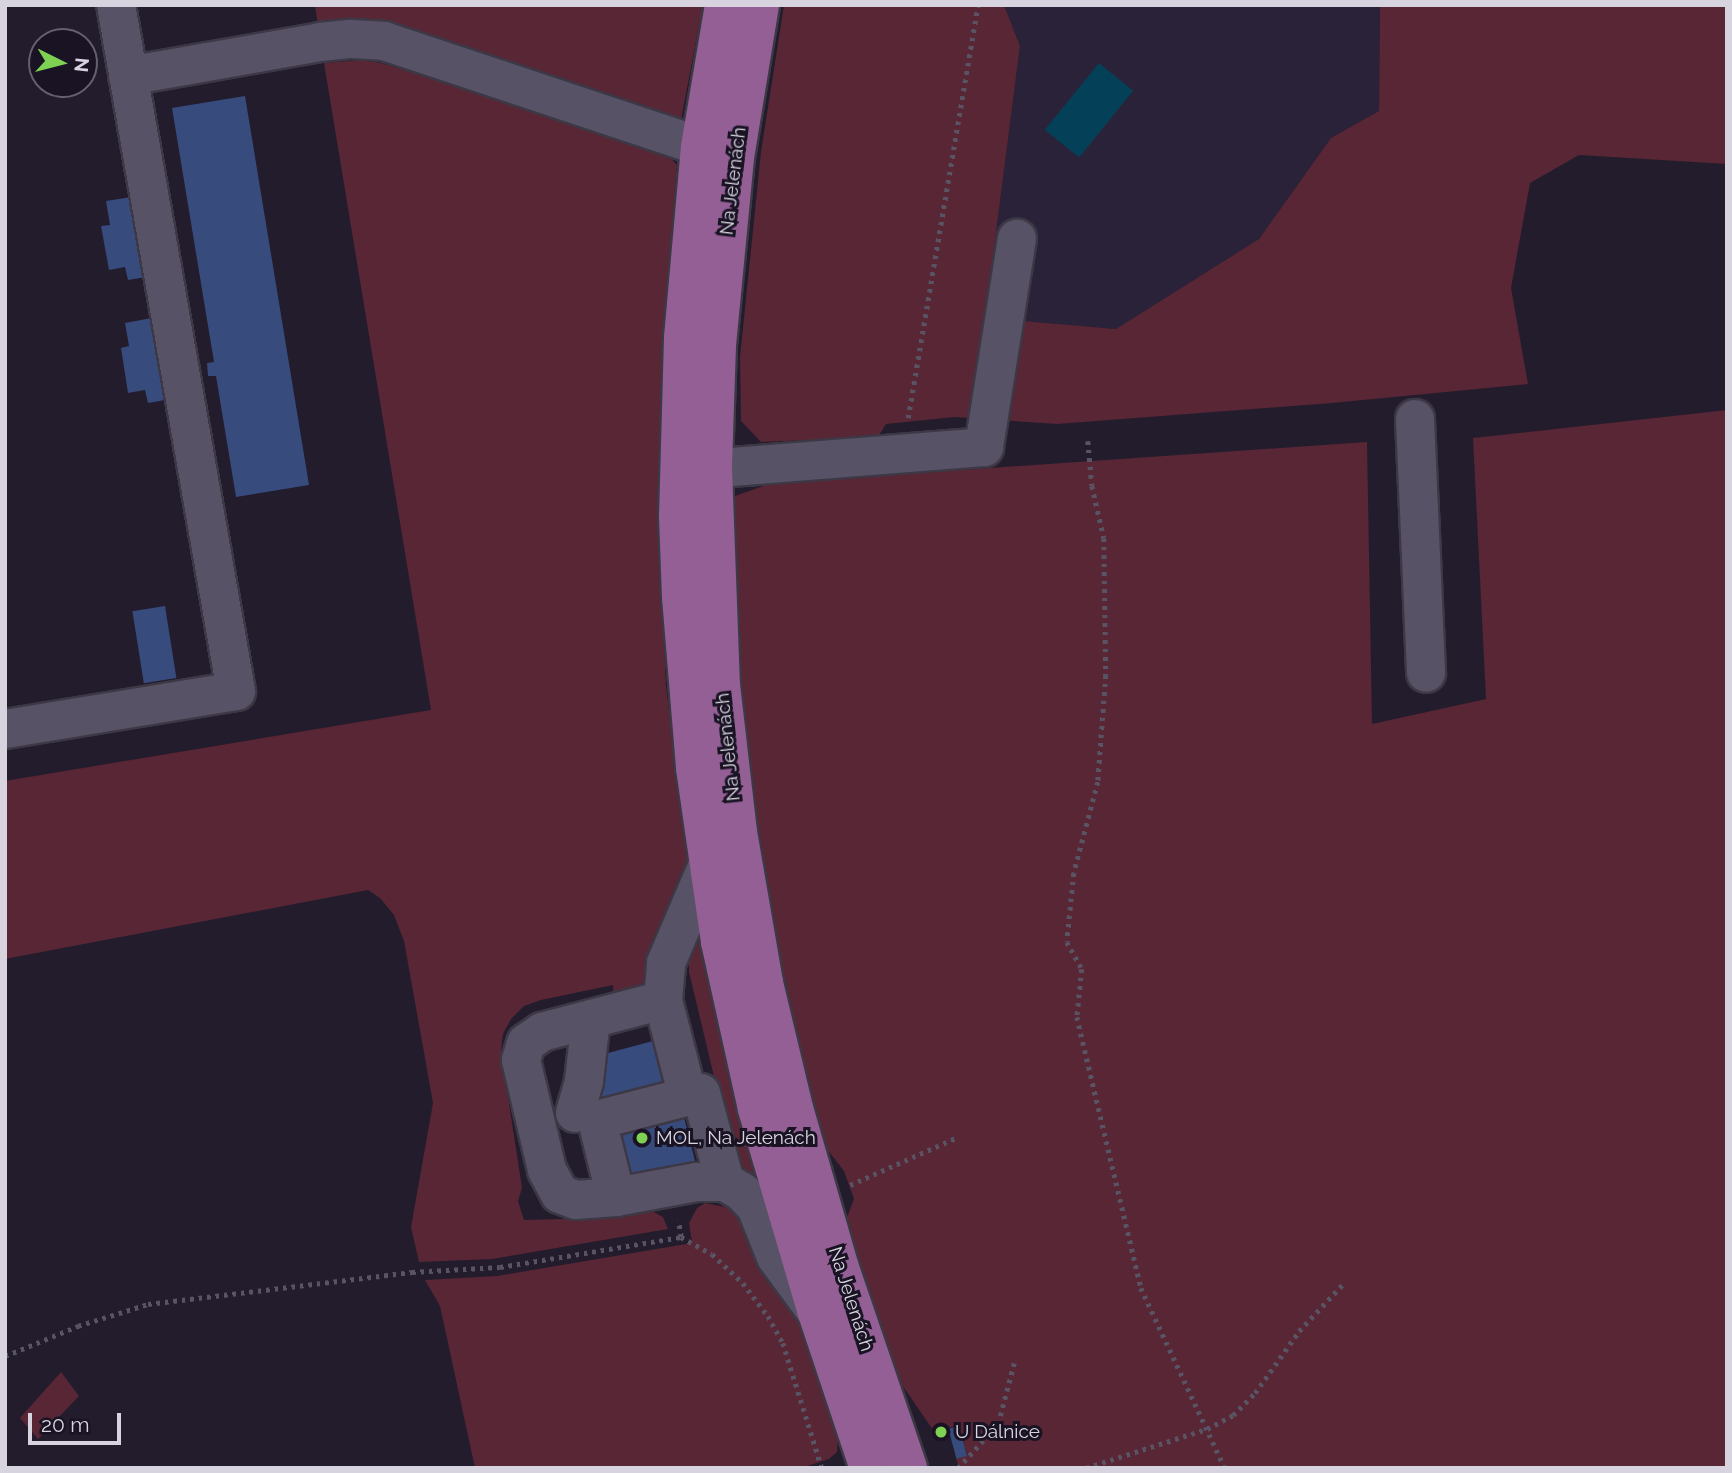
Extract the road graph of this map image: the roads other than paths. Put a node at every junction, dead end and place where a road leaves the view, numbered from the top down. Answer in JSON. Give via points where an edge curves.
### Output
{"nodes":[{"id":1,"x":116,"y":5,"type":"edge"},
{"id":2,"x":724,"y":5,"type":"edge"},
{"id":3,"x":760,"y":5,"type":"edge"},
{"id":4,"x":128,"y":76,"type":"junction"},
{"id":5,"x":717,"y":153,"type":"junction"},
{"id":6,"x":1017,"y":239,"type":"dead end"},
{"id":7,"x":1415,"y":419,"type":"dead end"},
{"id":8,"x":696,"y":470,"type":"junction"},
{"id":9,"x":1426,"y":673,"type":"dead end"},
{"id":10,"x":5,"y":729,"type":"edge"},
{"id":11,"x":707,"y":867,"type":"junction"},
{"id":12,"x":663,"y":1000,"type":"junction"},
{"id":13,"x":591,"y":1019,"type":"junction"},
{"id":14,"x":688,"y":1097,"type":"junction"},
{"id":15,"x":575,"y":1113,"type":"dead end"},
{"id":16,"x":725,"y":1182,"type":"junction"},
{"id":17,"x":616,"y":1197,"type":"junction"},
{"id":18,"x":816,"y":1310,"type":"junction"},
{"id":19,"x":869,"y":1468,"type":"edge"},
{"id":20,"x":908,"y":1468,"type":"edge"}],
"edges":[{"from":1,"to":4,"type":"lane"},
{"from":2,"to":5,"type":"main road","name":"Na Jelenách"},
{"from":3,"to":5,"type":"main road","name":"Na Jelenách"},
{"from":4,"to":5,"type":"lane","via":[[369,39],[405,47]]},
{"from":4,"to":10,"type":"lane","via":[[236,691]]},
{"from":5,"to":8,"type":"main road","name":"Na Jelenách","via":[[717,345]]},
{"from":6,"to":8,"type":"lane","via":[[984,447]]},
{"from":7,"to":9,"type":"lane"},
{"from":8,"to":11,"type":"main road","name":"Na Jelenách","via":[[687,685]]},
{"from":8,"to":20,"type":"main road","name":"Na Jelenách","via":[[738,832],[764,983],[820,1197]]},
{"from":11,"to":12,"type":"lane","via":[[666,963]]},
{"from":11,"to":18,"type":"main road","name":"Na Jelenách","via":[[757,1108]]},
{"from":12,"to":13,"type":"lane"},
{"from":12,"to":14,"type":"lane"},
{"from":13,"to":15,"type":"lane","via":[[584,1081]]},
{"from":13,"to":17,"type":"lane","via":[[532,1037],[521,1060],[555,1189],[576,1200]]},
{"from":14,"to":16,"type":"lane","via":[[701,1093]]},
{"from":14,"to":17,"type":"lane","via":[[597,1119]]},
{"from":16,"to":17,"type":"lane"},
{"from":16,"to":18,"type":"lane","via":[[756,1207],[776,1257]]},
{"from":18,"to":19,"type":"main road","name":"Na Jelenách"}]}
